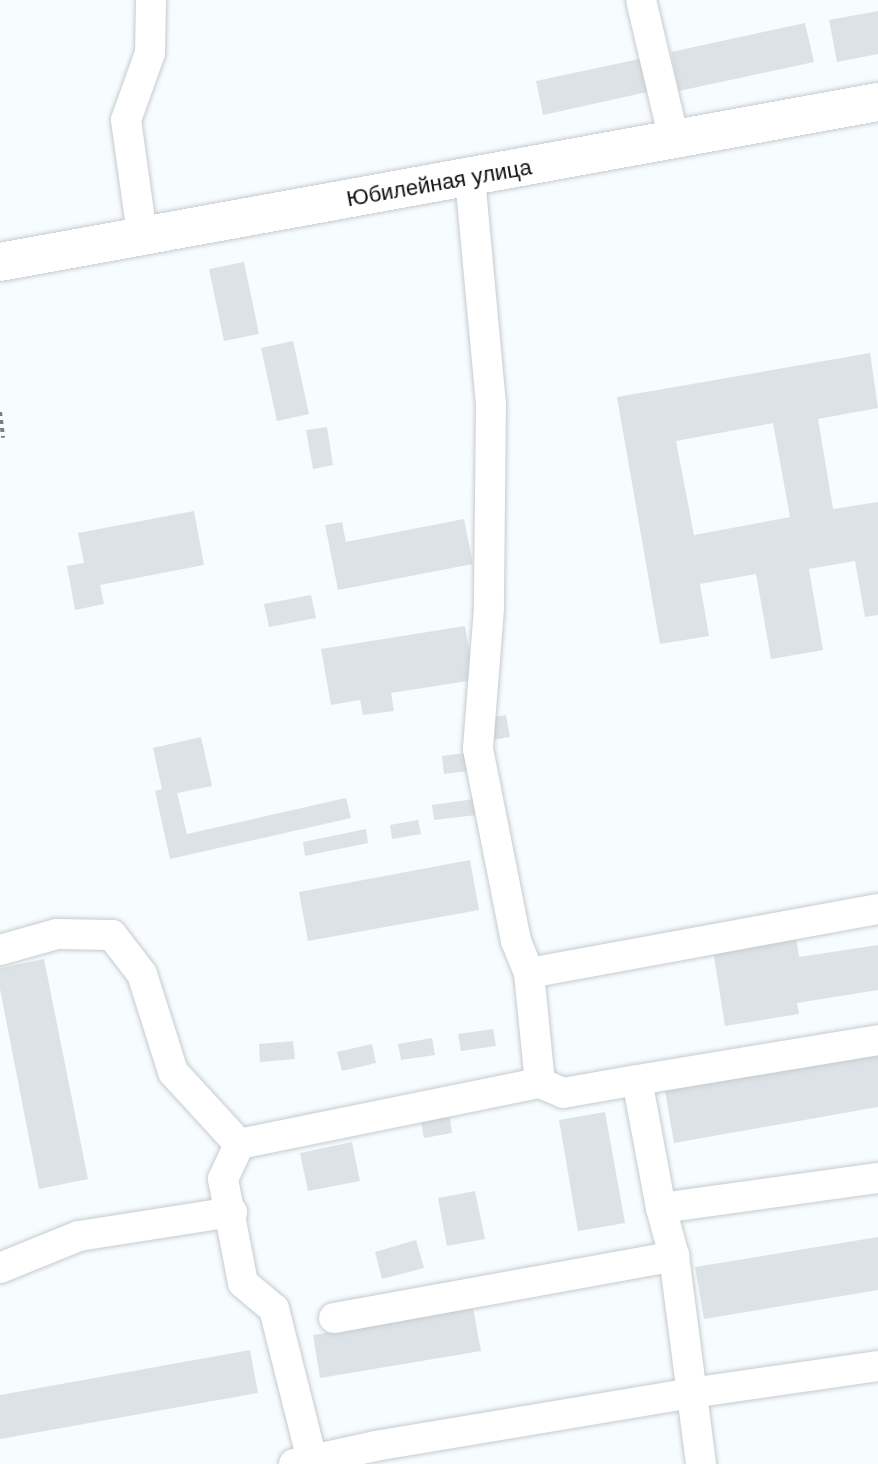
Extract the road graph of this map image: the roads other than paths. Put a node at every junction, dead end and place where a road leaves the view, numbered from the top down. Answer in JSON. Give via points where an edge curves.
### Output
{"nodes":[{"id":1,"x":151,"y":0,"type":"edge"},
{"id":2,"x":641,"y":0,"type":"edge"},
{"id":3,"x":878,"y":102,"type":"edge"},
{"id":4,"x":674,"y":140,"type":"junction"},
{"id":5,"x":470,"y":178,"type":"junction"},
{"id":6,"x":142,"y":234,"type":"junction"},
{"id":7,"x":0,"y":262,"type":"edge"},
{"id":8,"x":878,"y":909,"type":"edge"},
{"id":9,"x":0,"y":950,"type":"edge"},
{"id":10,"x":529,"y":973,"type":"junction"},
{"id":11,"x":878,"y":1040,"type":"edge"},
{"id":12,"x":637,"y":1080,"type":"junction"},
{"id":13,"x":540,"y":1083,"type":"junction"},
{"id":14,"x":239,"y":1144,"type":"junction"},
{"id":15,"x":878,"y":1178,"type":"edge"},
{"id":16,"x":661,"y":1208,"type":"junction"},
{"id":17,"x":232,"y":1212,"type":"junction"},
{"id":18,"x":674,"y":1256,"type":"junction"},
{"id":19,"x":0,"y":1268,"type":"edge"},
{"id":20,"x":334,"y":1318,"type":"dead end"},
{"id":21,"x":878,"y":1366,"type":"edge"},
{"id":22,"x":691,"y":1393,"type":"junction"},
{"id":23,"x":377,"y":1455,"type":"edge"},
{"id":24,"x":303,"y":1462,"type":"edge"},
{"id":25,"x":701,"y":1464,"type":"edge"}],
"edges":[{"from":1,"to":6,"type":"street","via":[[150,53],[126,120]]},
{"from":2,"to":4,"type":"street"},
{"from":3,"to":4,"type":"main road","name":"Юбилейная улица"},
{"from":4,"to":5,"type":"main road","name":"Юбилейная улица"},
{"from":5,"to":6,"type":"main road","name":"Юбилейная улица"},
{"from":5,"to":10,"type":"street","via":[[491,403],[489,608],[478,749],[516,941]]},
{"from":6,"to":7,"type":"main road","name":"Юбилейная улица"},
{"from":8,"to":10,"type":"street"},
{"from":9,"to":14,"type":"street","via":[[57,934],[112,935],[142,974],[173,1072]]},
{"from":10,"to":13,"type":"street"},
{"from":11,"to":12,"type":"street"},
{"from":12,"to":13,"type":"street","via":[[563,1093]]},
{"from":12,"to":16,"type":"street"},
{"from":13,"to":14,"type":"street"},
{"from":14,"to":17,"type":"street","via":[[223,1179]]},
{"from":15,"to":16,"type":"street"},
{"from":16,"to":18,"type":"street"},
{"from":17,"to":19,"type":"street","via":[[79,1236]]},
{"from":17,"to":24,"type":"street","via":[[243,1283],[274,1309]]},
{"from":18,"to":20,"type":"street"},
{"from":18,"to":22,"type":"street"},
{"from":21,"to":22,"type":"street"},
{"from":22,"to":23,"type":"street"},
{"from":22,"to":25,"type":"street"},
{"from":23,"to":24,"type":"street"}]}
